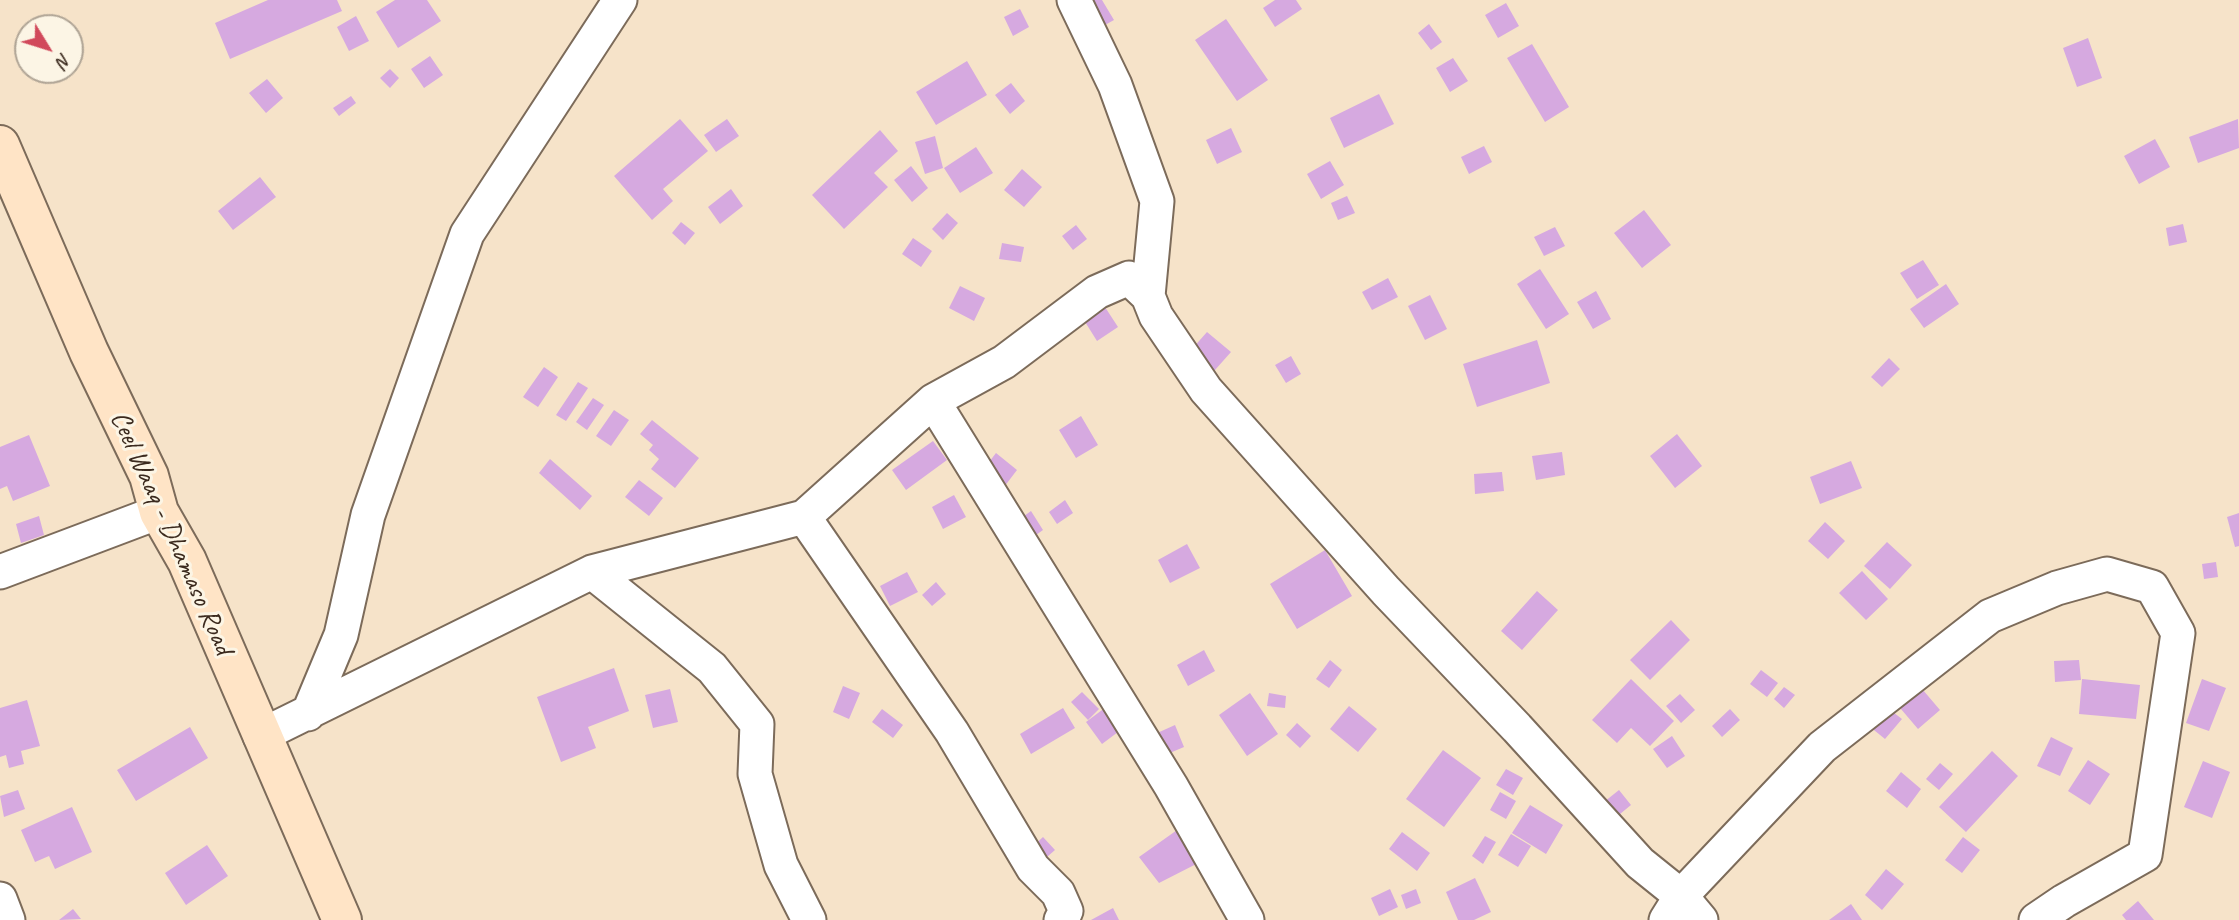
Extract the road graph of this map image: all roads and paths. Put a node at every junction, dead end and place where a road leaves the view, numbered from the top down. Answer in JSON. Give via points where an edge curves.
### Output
{"nodes":[{"id":1,"x":620,"y":0,"type":"edge"},
{"id":2,"x":1074,"y":0,"type":"edge"},
{"id":3,"x":0,"y":145,"type":"edge"},
{"id":4,"x":1148,"y":296,"type":"junction"},
{"id":5,"x":933,"y":401,"type":"junction"},
{"id":6,"x":159,"y":512,"type":"junction"},
{"id":7,"x":804,"y":517,"type":"junction"},
{"id":8,"x":0,"y":572,"type":"edge"},
{"id":9,"x":592,"y":572,"type":"junction"},
{"id":10,"x":308,"y":714,"type":"junction"},
{"id":11,"x":260,"y":736,"type":"junction"},
{"id":12,"x":0,"y":899,"type":"edge"},
{"id":13,"x":1683,"y":912,"type":"edge"},
{"id":14,"x":8,"y":920,"type":"edge"},
{"id":15,"x":342,"y":920,"type":"edge"},
{"id":16,"x":809,"y":920,"type":"edge"},
{"id":17,"x":1061,"y":920,"type":"edge"},
{"id":18,"x":1247,"y":920,"type":"edge"},
{"id":19,"x":2036,"y":920,"type":"edge"}],
"edges":[{"from":1,"to":10,"type":"street","via":[[467,234],[369,514],[341,635]]},
{"from":2,"to":4,"type":"street","via":[[1115,85],[1157,201]]},
{"from":3,"to":6,"type":"main road","name":"Ceel Waaq - Dhamaso Road","via":[[89,352],[149,475]]},
{"from":4,"to":5,"type":"street","via":[[1129,278],[1116,282],[1004,362]]},
{"from":4,"to":13,"type":"street","via":[[1156,316],[1206,390]]},
{"from":5,"to":7,"type":"street"},
{"from":5,"to":18,"type":"street","via":[[1171,786]]},
{"from":6,"to":8,"type":"street"},
{"from":6,"to":11,"type":"main road","name":"Ceel Waaq - Dhamaso Road","via":[[187,561]]},
{"from":7,"to":9,"type":"street"},
{"from":7,"to":17,"type":"street","via":[[952,732],[1033,868],[1058,893],[1066,911]]},
{"from":9,"to":10,"type":"street"},
{"from":9,"to":16,"type":"street","via":[[712,668],[757,724],[755,774],[781,865]]},
{"from":10,"to":11,"type":"street"},
{"from":11,"to":15,"type":"main road","name":"Ceel Waaq - Dhamaso Road"},
{"from":12,"to":14,"type":"street"},
{"from":13,"to":19,"type":"street","via":[[1822,747],[1990,616],[2107,574],[2152,587],[2178,633],[2145,855]]}]}
